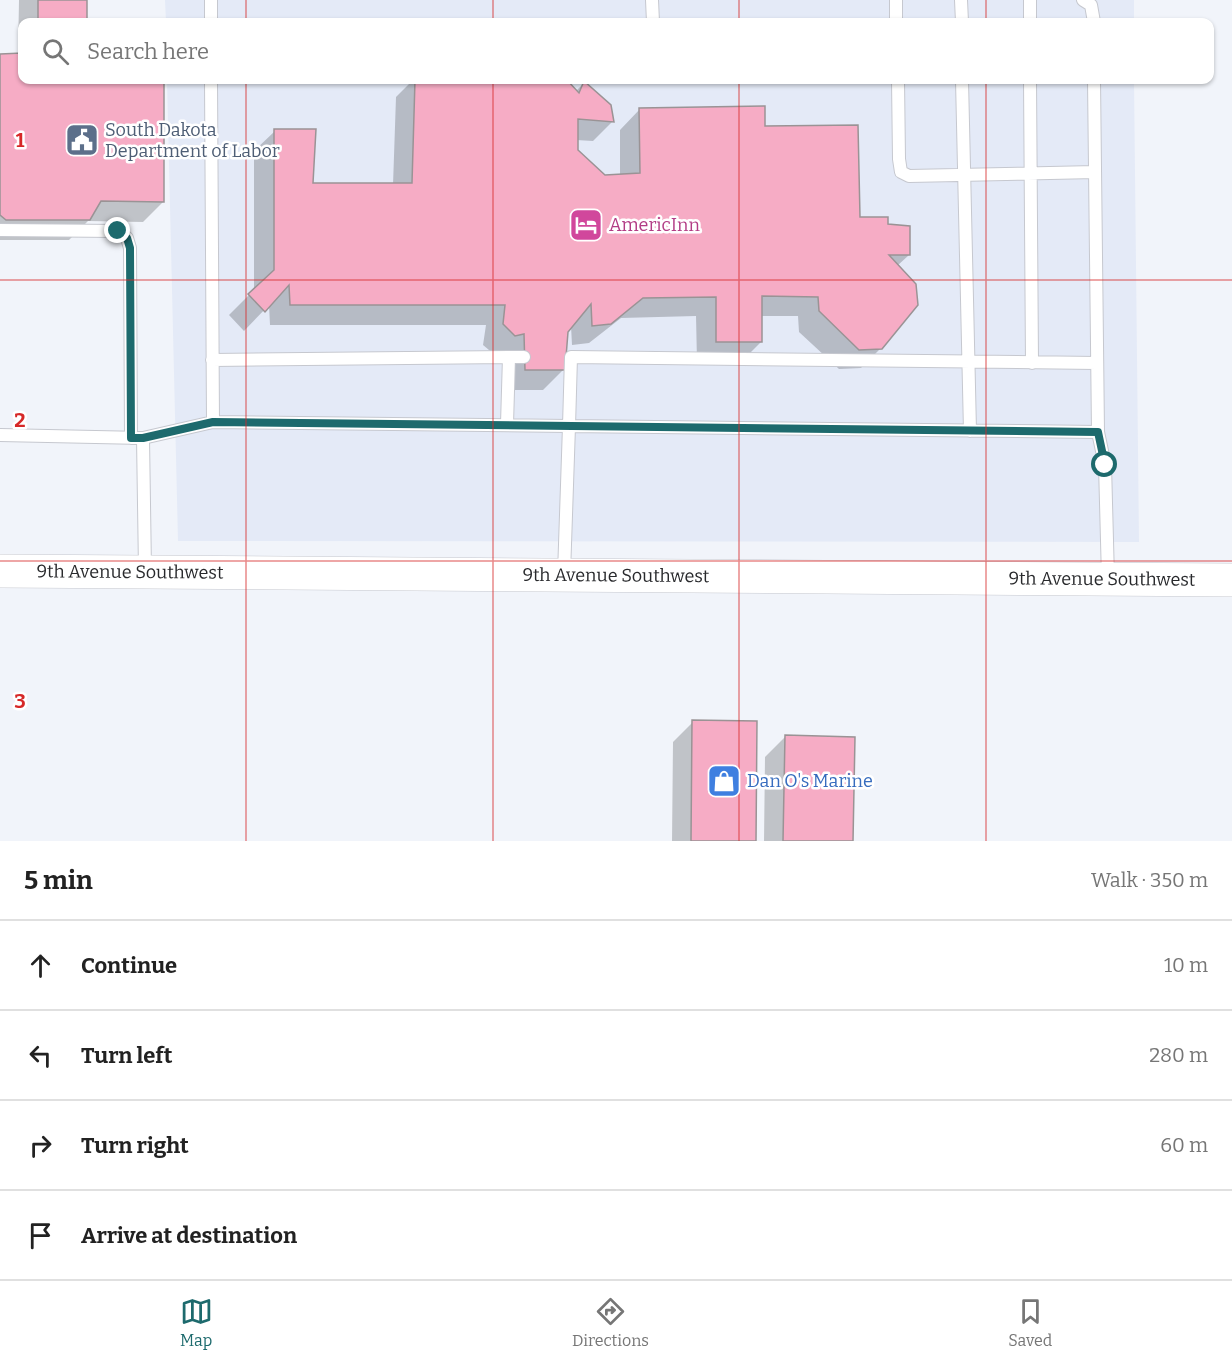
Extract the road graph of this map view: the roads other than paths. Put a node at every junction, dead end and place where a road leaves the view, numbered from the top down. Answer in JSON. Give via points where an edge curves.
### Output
{"nodes":[{"id":1,"x":211,"y":0,"type":"edge"},
{"id":2,"x":652,"y":0,"type":"edge"},
{"id":3,"x":896,"y":0,"type":"edge"},
{"id":4,"x":961,"y":0,"type":"edge"},
{"id":5,"x":1030,"y":0,"type":"edge"},
{"id":6,"x":1083,"y":0,"type":"edge"},
{"id":7,"x":211,"y":18,"type":"edge"},
{"id":8,"x":652,"y":18,"type":"edge"},
{"id":9,"x":896,"y":18,"type":"edge"},
{"id":10,"x":962,"y":18,"type":"edge"},
{"id":11,"x":1030,"y":18,"type":"edge"},
{"id":12,"x":1093,"y":18,"type":"edge"},
{"id":13,"x":211,"y":84,"type":"edge"},
{"id":14,"x":898,"y":84,"type":"edge"},
{"id":15,"x":962,"y":84,"type":"edge"},
{"id":16,"x":1030,"y":84,"type":"edge"},
{"id":17,"x":1094,"y":84,"type":"edge"},
{"id":18,"x":1095,"y":172,"type":"junction"},
{"id":19,"x":1031,"y":173,"type":"junction"},
{"id":20,"x":963,"y":174,"type":"junction"},
{"id":21,"x":0,"y":230,"type":"edge"},
{"id":22,"x":509,"y":357,"type":"junction"},
{"id":23,"x":524,"y":357,"type":"dead end"},
{"id":24,"x":212,"y":360,"type":"junction"},
{"id":25,"x":968,"y":363,"type":"junction"},
{"id":26,"x":1032,"y":363,"type":"junction"},
{"id":27,"x":1097,"y":363,"type":"junction"},
{"id":28,"x":213,"y":422,"type":"junction"},
{"id":29,"x":507,"y":424,"type":"junction"},
{"id":30,"x":568,"y":426,"type":"junction"},
{"id":31,"x":970,"y":431,"type":"junction"},
{"id":32,"x":1098,"y":432,"type":"junction"},
{"id":33,"x":0,"y":435,"type":"edge"},
{"id":34,"x":137,"y":438,"type":"junction"},
{"id":35,"x":0,"y":571,"type":"edge"},
{"id":36,"x":145,"y":573,"type":"junction"},
{"id":37,"x":564,"y":575,"type":"junction"},
{"id":38,"x":1108,"y":579,"type":"junction"},
{"id":39,"x":1232,"y":580,"type":"edge"}],
"edges":[{"from":1,"to":7,"type":"lane"},
{"from":2,"to":8,"type":"lane"},
{"from":3,"to":9,"type":"lane"},
{"from":4,"to":10,"type":"lane"},
{"from":5,"to":11,"type":"lane"},
{"from":6,"to":12,"type":"lane","via":[[1091,5]]},
{"from":13,"to":24,"type":"lane"},
{"from":14,"to":20,"type":"lane","via":[[902,172],[909,176]]},
{"from":15,"to":20,"type":"lane"},
{"from":16,"to":19,"type":"lane"},
{"from":17,"to":18,"type":"lane"},
{"from":18,"to":19,"type":"lane"},
{"from":18,"to":27,"type":"lane"},
{"from":19,"to":20,"type":"lane"},
{"from":19,"to":26,"type":"lane"},
{"from":20,"to":25,"type":"lane"},
{"from":21,"to":34,"type":"lane","via":[[118,231],[127,238]]},
{"from":22,"to":23,"type":"lane"},
{"from":22,"to":24,"type":"lane"},
{"from":22,"to":29,"type":"lane"},
{"from":24,"to":28,"type":"lane"},
{"from":25,"to":26,"type":"lane"},
{"from":25,"to":30,"type":"lane","via":[[568,357]]},
{"from":25,"to":31,"type":"lane"},
{"from":26,"to":27,"type":"lane"},
{"from":27,"to":32,"type":"lane"},
{"from":28,"to":29,"type":"lane"},
{"from":28,"to":34,"type":"lane"},
{"from":29,"to":30,"type":"lane"},
{"from":30,"to":31,"type":"lane"},
{"from":30,"to":37,"type":"lane"},
{"from":31,"to":32,"type":"lane"},
{"from":32,"to":38,"type":"lane","via":[[1105,465]]},
{"from":33,"to":34,"type":"lane"},
{"from":34,"to":36,"type":"lane"},
{"from":35,"to":36,"type":"main road","name":"9th Avenue Southwest"},
{"from":36,"to":37,"type":"main road","name":"9th Avenue Southwest"},
{"from":37,"to":38,"type":"main road","name":"9th Avenue Southwest"},
{"from":38,"to":39,"type":"main road","name":"9th Avenue Southwest"}]}
